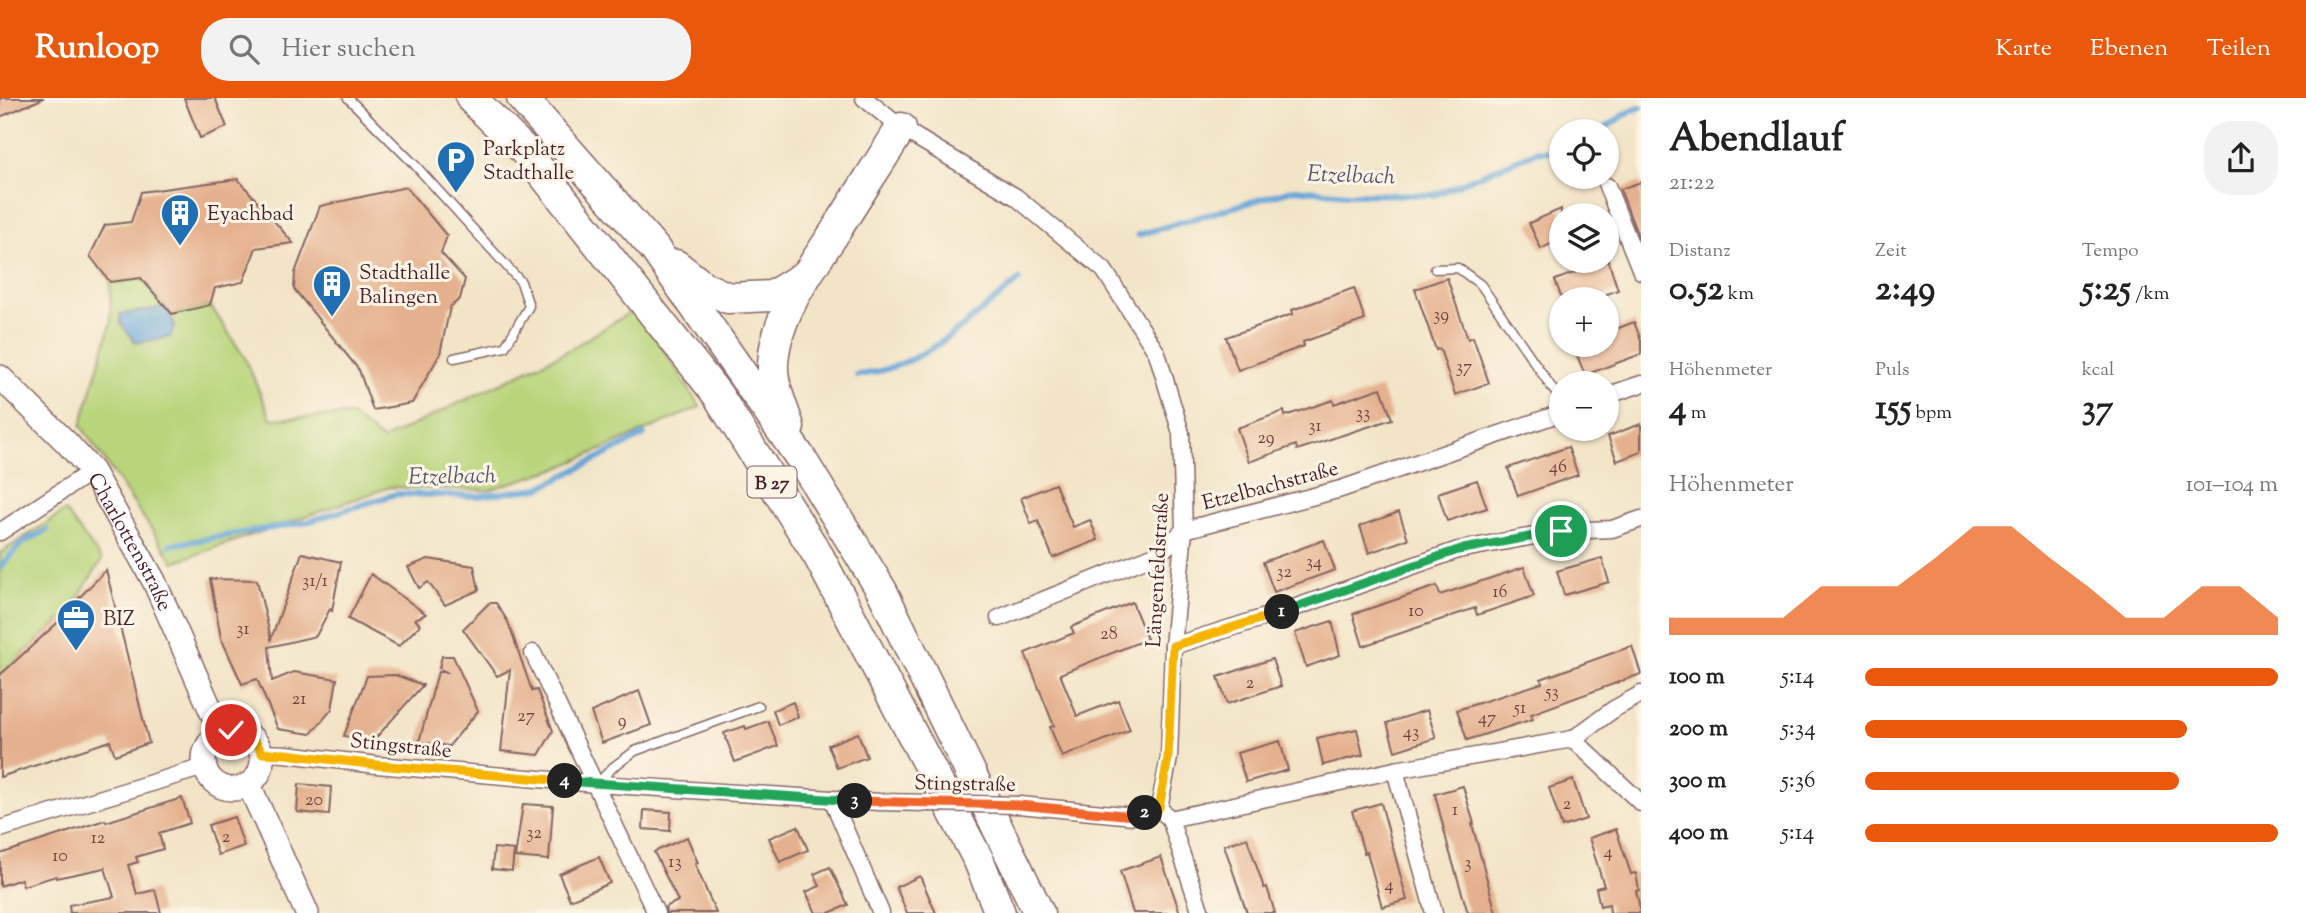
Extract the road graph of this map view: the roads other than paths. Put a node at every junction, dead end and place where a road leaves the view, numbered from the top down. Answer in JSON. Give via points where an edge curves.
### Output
{"nodes":[{"id":1,"x":348,"y":98,"type":"edge"},
{"id":2,"x":471,"y":98,"type":"edge"},
{"id":3,"x":522,"y":98,"type":"edge"},
{"id":4,"x":864,"y":98,"type":"edge"},
{"id":5,"x":901,"y":128,"type":"junction"},
{"id":6,"x":1608,"y":189,"type":"edge"},
{"id":7,"x":654,"y":248,"type":"junction"},
{"id":8,"x":1435,"y":269,"type":"dead end"},
{"id":9,"x":1641,"y":271,"type":"edge"},
{"id":10,"x":809,"y":273,"type":"junction"},
{"id":11,"x":454,"y":358,"type":"dead end"},
{"id":12,"x":0,"y":377,"type":"edge"},
{"id":13,"x":1549,"y":384,"type":"edge"},
{"id":14,"x":1641,"y":384,"type":"edge"},
{"id":15,"x":1619,"y":392,"type":"edge"},
{"id":16,"x":1549,"y":416,"type":"edge"},
{"id":17,"x":800,"y":457,"type":"junction"},
{"id":18,"x":92,"y":471,"type":"junction"},
{"id":19,"x":1641,"y":519,"type":"edge"},
{"id":20,"x":1184,"y":530,"type":"junction"},
{"id":21,"x":0,"y":532,"type":"edge"},
{"id":22,"x":999,"y":618,"type":"dead end"},
{"id":23,"x":1173,"y":646,"type":"junction"},
{"id":24,"x":533,"y":653,"type":"dead end"},
{"id":25,"x":1641,"y":694,"type":"edge"},
{"id":26,"x":759,"y":706,"type":"dead end"},
{"id":27,"x":221,"y":733,"type":"junction"},
{"id":28,"x":1573,"y":739,"type":"junction"},
{"id":29,"x":262,"y":753,"type":"junction"},
{"id":30,"x":204,"y":766,"type":"junction"},
{"id":31,"x":1395,"y":770,"type":"junction"},
{"id":32,"x":597,"y":784,"type":"junction"},
{"id":33,"x":248,"y":785,"type":"junction"},
{"id":34,"x":832,"y":799,"type":"junction"},
{"id":35,"x":1641,"y":803,"type":"edge"},
{"id":36,"x":1165,"y":813,"type":"junction"},
{"id":37,"x":0,"y":829,"type":"edge"},
{"id":38,"x":307,"y":913,"type":"edge"},
{"id":39,"x":656,"y":913,"type":"edge"},
{"id":40,"x":881,"y":913,"type":"edge"},
{"id":41,"x":1000,"y":913,"type":"edge"},
{"id":42,"x":1039,"y":913,"type":"edge"},
{"id":43,"x":1201,"y":913,"type":"edge"},
{"id":44,"x":1434,"y":913,"type":"edge"}],
"edges":[{"from":1,"to":11,"type":"lane","via":[[522,282],[529,306],[505,347]]},
{"from":2,"to":41,"type":"highway","number":"B 27","via":[[524,150],[717,394],[819,557],[979,861]]},
{"from":3,"to":7,"type":"highway","number":"B 27"},
{"from":4,"to":5,"type":"street","name":"Längenfeldstraße"},
{"from":5,"to":10,"type":"highway"},
{"from":5,"to":20,"type":"street","name":"Längenfeldstraße","via":[[1016,197],[1104,270],[1157,353],[1181,433]]},
{"from":6,"to":9,"type":"street"},
{"from":7,"to":10,"type":"highway","via":[[704,287],[728,298],[772,296]]},
{"from":7,"to":17,"type":"highway","number":"B 27"},
{"from":8,"to":13,"type":"lane","via":[[1458,268],[1480,285]]},
{"from":10,"to":17,"type":"highway","via":[[788,309],[773,366]]},
{"from":12,"to":18,"type":"main road","name":"Charlottenstraße"},
{"from":14,"to":15,"type":"street"},
{"from":16,"to":20,"type":"street","name":"Etzelbachstraße","via":[[1341,489]]},
{"from":17,"to":42,"type":"highway","number":"B 27","via":[[883,591]]},
{"from":18,"to":21,"type":"street"},
{"from":18,"to":27,"type":"main road","name":"Charlottenstraße","via":[[155,582]]},
{"from":19,"to":23,"type":"street","via":[[1612,529],[1561,531],[1458,550]]},
{"from":20,"to":22,"type":"street","name":"Etzelbachstraße","via":[[1160,553]]},
{"from":20,"to":23,"type":"street","name":"Längenfeldstraße"},
{"from":23,"to":36,"type":"street","name":"Längenfeldstraße"},
{"from":24,"to":32,"type":"street"},
{"from":25,"to":28,"type":"street","name":"Stingstraße"},
{"from":26,"to":32,"type":"lane","via":[[635,751]]},
{"from":27,"to":29,"type":"main road","via":[[241,731],[251,736]]},
{"from":27,"to":30,"type":"main road","via":[[206,747]]},
{"from":28,"to":31,"type":"street","name":"Stingstraße"},
{"from":28,"to":35,"type":"street"},
{"from":29,"to":32,"type":"street","name":"Stingstraße"},
{"from":29,"to":33,"type":"main road","via":[[260,771]]},
{"from":30,"to":33,"type":"main road","via":[[216,785],[227,789]]},
{"from":30,"to":37,"type":"street"},
{"from":31,"to":36,"type":"street","name":"Stingstraße"},
{"from":31,"to":44,"type":"street"},
{"from":32,"to":34,"type":"street","name":"Stingstraße"},
{"from":32,"to":39,"type":"street"},
{"from":33,"to":38,"type":"main road"},
{"from":34,"to":36,"type":"street","name":"Stingstraße","bridge":true,"via":[[1019,805],[1134,816]]},
{"from":34,"to":40,"type":"street"},
{"from":36,"to":43,"type":"street"}]}
